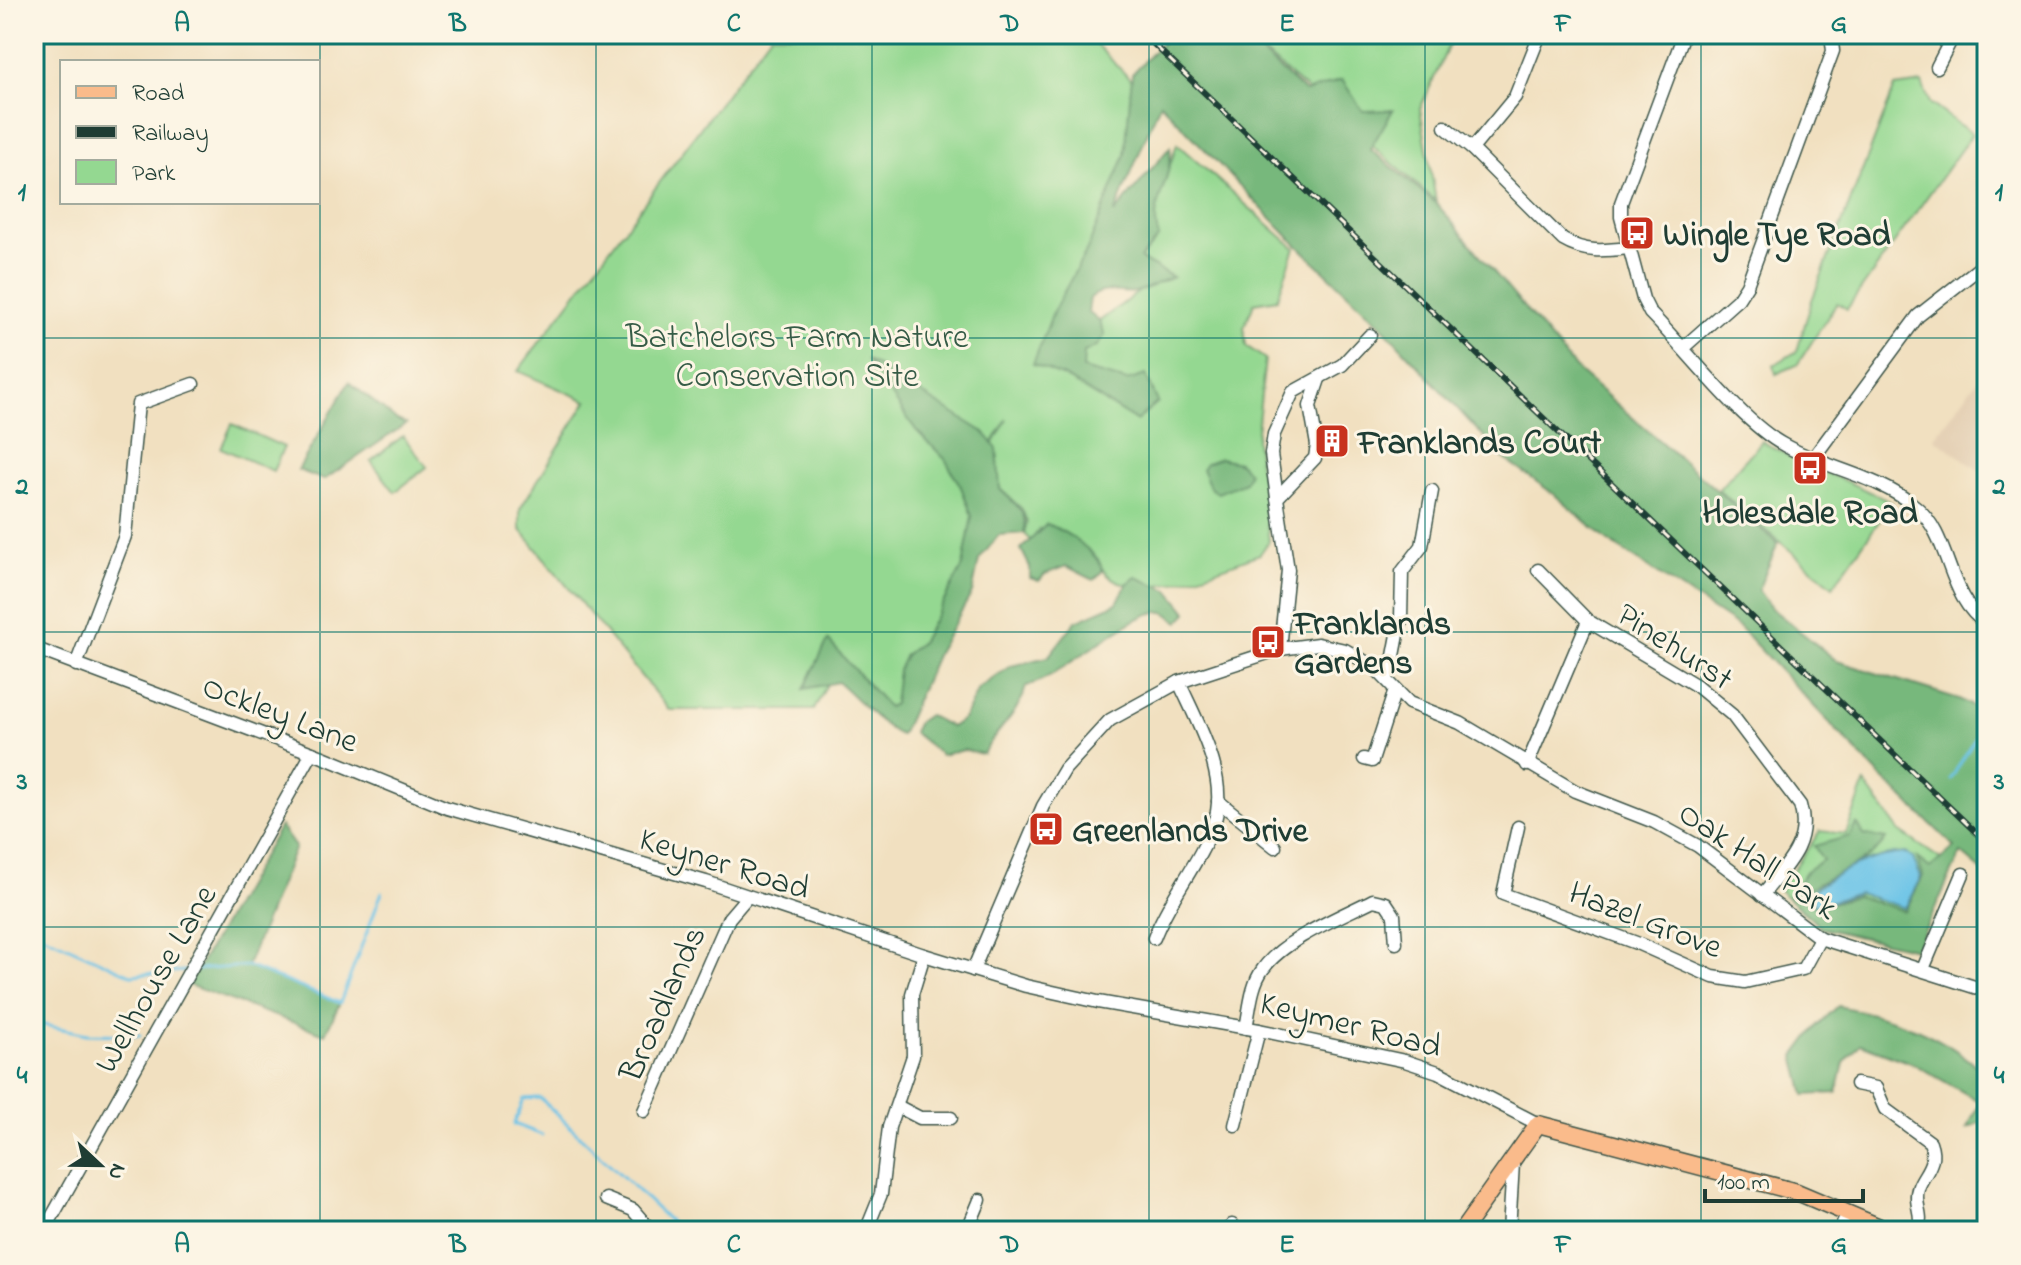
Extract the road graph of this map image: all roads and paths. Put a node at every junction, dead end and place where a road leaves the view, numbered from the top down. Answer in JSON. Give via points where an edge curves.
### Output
{"nodes":[{"id":1,"x":1540,"y":34,"type":"edge"},
{"id":2,"x":1684,"y":34,"type":"edge"},
{"id":3,"x":1831,"y":34,"type":"edge"},
{"id":4,"x":1954,"y":34,"type":"edge"},
{"id":5,"x":1937,"y":67,"type":"dead end"},
{"id":6,"x":1445,"y":127,"type":"dead end"},
{"id":7,"x":1472,"y":149,"type":"junction"},
{"id":8,"x":1628,"y":248,"type":"junction"},
{"id":9,"x":1987,"y":262,"type":"edge"},
{"id":10,"x":1370,"y":335,"type":"dead end"},
{"id":11,"x":1684,"y":347,"type":"junction"},
{"id":12,"x":1319,"y":379,"type":"junction"},
{"id":13,"x":193,"y":384,"type":"dead end"},
{"id":14,"x":1312,"y":400,"type":"junction"},
{"id":15,"x":1284,"y":415,"type":"junction"},
{"id":16,"x":1814,"y":457,"type":"junction"},
{"id":17,"x":1432,"y":491,"type":"dead end"},
{"id":18,"x":1277,"y":498,"type":"junction"},
{"id":19,"x":1538,"y":570,"type":"dead end"},
{"id":20,"x":1588,"y":621,"type":"junction"},
{"id":21,"x":1987,"y":624,"type":"edge"},
{"id":22,"x":34,"y":648,"type":"edge"},
{"id":23,"x":1280,"y":649,"type":"junction"},
{"id":24,"x":76,"y":665,"type":"junction"},
{"id":25,"x":1387,"y":677,"type":"junction"},
{"id":26,"x":1179,"y":682,"type":"junction"},
{"id":27,"x":1395,"y":690,"type":"junction"},
{"id":28,"x":312,"y":753,"type":"junction"},
{"id":29,"x":1364,"y":759,"type":"dead end"},
{"id":30,"x":1527,"y":765,"type":"junction"},
{"id":31,"x":1218,"y":801,"type":"junction"},
{"id":32,"x":509,"y":826,"type":"joint"},
{"id":33,"x":1518,"y":827,"type":"dead end"},
{"id":34,"x":1275,"y":847,"type":"dead end"},
{"id":35,"x":1963,"y":874,"type":"dead end"},
{"id":36,"x":726,"y":890,"type":"junction"},
{"id":37,"x":1503,"y":894,"type":"junction"},
{"id":38,"x":1762,"y":895,"type":"junction"},
{"id":39,"x":747,"y":897,"type":"junction"},
{"id":40,"x":1498,"y":909,"type":"dead end"},
{"id":41,"x":729,"y":918,"type":"junction"},
{"id":42,"x":1154,"y":938,"type":"dead end"},
{"id":43,"x":1820,"y":938,"type":"junction"},
{"id":44,"x":1396,"y":943,"type":"dead end"},
{"id":45,"x":924,"y":955,"type":"junction"},
{"id":46,"x":1923,"y":969,"type":"junction"},
{"id":47,"x":973,"y":970,"type":"junction"},
{"id":48,"x":1987,"y":991,"type":"edge"},
{"id":49,"x":1253,"y":1029,"type":"junction"},
{"id":50,"x":1856,"y":1084,"type":"dead end"},
{"id":51,"x":897,"y":1106,"type":"junction"},
{"id":52,"x":644,"y":1111,"type":"dead end"},
{"id":53,"x":951,"y":1118,"type":"dead end"},
{"id":54,"x":1538,"y":1124,"type":"junction"},
{"id":55,"x":1235,"y":1125,"type":"dead end"},
{"id":56,"x":1513,"y":1163,"type":"junction"},
{"id":57,"x":606,"y":1199,"type":"dead end"},
{"id":58,"x":980,"y":1200,"type":"dead end"},
{"id":59,"x":1848,"y":1213,"type":"junction"},
{"id":60,"x":44,"y":1231,"type":"edge"},
{"id":61,"x":651,"y":1231,"type":"edge"},
{"id":62,"x":866,"y":1231,"type":"edge"},
{"id":63,"x":967,"y":1231,"type":"edge"},
{"id":64,"x":1462,"y":1231,"type":"edge"},
{"id":65,"x":1509,"y":1231,"type":"edge"},
{"id":66,"x":1840,"y":1231,"type":"edge"},
{"id":67,"x":1889,"y":1231,"type":"edge"},
{"id":68,"x":1917,"y":1231,"type":"edge"}],
"edges":[{"from":1,"to":7,"type":"street","via":[[1515,97]]},
{"from":2,"to":8,"type":"street","via":[[1621,203]]},
{"from":3,"to":11,"type":"street","via":[[1833,51],[1747,285]]},
{"from":4,"to":5,"type":"street"},
{"from":6,"to":7,"type":"street"},
{"from":7,"to":8,"type":"street","via":[[1563,240],[1597,252]]},
{"from":8,"to":11,"type":"street","via":[[1650,313]]},
{"from":9,"to":16,"type":"street","via":[[1918,316]]},
{"from":10,"to":12,"type":"street","via":[[1342,365]]},
{"from":11,"to":16,"type":"street","via":[[1757,426]]},
{"from":12,"to":14,"type":"street"},
{"from":12,"to":15,"type":"street","via":[[1293,392]]},
{"from":13,"to":24,"type":"street","via":[[138,404],[125,536]]},
{"from":14,"to":15,"type":"street"},
{"from":14,"to":18,"type":"street","via":[[1315,458]]},
{"from":15,"to":18,"type":"street","via":[[1271,454]]},
{"from":16,"to":21,"type":"street","via":[[1854,472],[1917,508],[1934,530],[1961,596]]},
{"from":17,"to":25,"type":"street","via":[[1422,546],[1402,572],[1401,619]]},
{"from":18,"to":23,"type":"street","via":[[1288,570]]},
{"from":19,"to":20,"type":"street","name":"Pinehurst"},
{"from":20,"to":30,"type":"street"},
{"from":20,"to":38,"type":"street","name":"Pinehurst","via":[[1697,686],[1732,715],[1800,805],[1803,836],[1794,856]]},
{"from":22,"to":24,"type":"street","name":"Ockley Lane"},
{"from":23,"to":25,"type":"street","via":[[1318,644],[1345,650]]},
{"from":23,"to":26,"type":"street"},
{"from":24,"to":28,"type":"street","name":"Ockley Lane"},
{"from":25,"to":27,"type":"street"},
{"from":26,"to":31,"type":"street","via":[[1215,773]]},
{"from":26,"to":47,"type":"street","via":[[1110,720],[1065,769],[1043,806]]},
{"from":27,"to":29,"type":"street","via":[[1372,761]]},
{"from":27,"to":30,"type":"street","name":"Oak Hall Park","via":[[1409,703],[1464,726]]},
{"from":28,"to":32,"type":"street","name":"Ockley Lane","via":[[447,808]]},
{"from":28,"to":60,"type":"street","name":"Wellhouse Lane"},
{"from":30,"to":38,"type":"street","name":"Oak Hall Park","via":[[1698,846]]},
{"from":31,"to":34,"type":"street"},
{"from":31,"to":42,"type":"street","via":[[1214,823]]},
{"from":32,"to":36,"type":"street","name":"Keyner Road"},
{"from":33,"to":37,"type":"street"},
{"from":35,"to":46,"type":"street"},
{"from":36,"to":39,"type":"street","name":"Keyner Road"},
{"from":36,"to":41,"type":"street","name":"Broadlands"},
{"from":37,"to":40,"type":"street"},
{"from":37,"to":43,"type":"street","name":"Hazel Grove","via":[[1713,977],[1745,982],[1803,969]]},
{"from":38,"to":43,"type":"street","name":"Oak Hall Park"},
{"from":39,"to":41,"type":"street","name":"Broadlands"},
{"from":39,"to":45,"type":"street","name":"Keyner Road"},
{"from":41,"to":52,"type":"street","name":"Broadlands"},
{"from":43,"to":46,"type":"street","name":"Oak Hall Park"},
{"from":44,"to":49,"type":"street","via":[[1394,915],[1386,903],[1373,900],[1279,951],[1254,987]]},
{"from":45,"to":47,"type":"street","name":"Keymer Road"},
{"from":45,"to":51,"type":"street","via":[[912,994],[913,1056]]},
{"from":46,"to":48,"type":"street","name":"Oak Hall Park"},
{"from":47,"to":49,"type":"street","name":"Keymer Road","via":[[1098,1002]]},
{"from":49,"to":54,"type":"street","name":"Keymer Road","via":[[1438,1072]]},
{"from":49,"to":55,"type":"street"},
{"from":50,"to":68,"type":"street","via":[[1876,1088],[1885,1109],[1930,1142],[1932,1162],[1917,1198],[1922,1221]]},
{"from":51,"to":53,"type":"street","via":[[920,1118]]},
{"from":51,"to":62,"type":"street","via":[[889,1127],[881,1194]]},
{"from":54,"to":56,"type":"main road"},
{"from":54,"to":59,"type":"main road","name":"Keymer Road","via":[[1744,1176]]},
{"from":56,"to":64,"type":"main road"},
{"from":56,"to":65,"type":"street"},
{"from":57,"to":61,"type":"street","via":[[633,1210]]},
{"from":58,"to":63,"type":"street"},
{"from":59,"to":66,"type":"street"},
{"from":59,"to":67,"type":"main road","name":"Keymer Road"}]}
